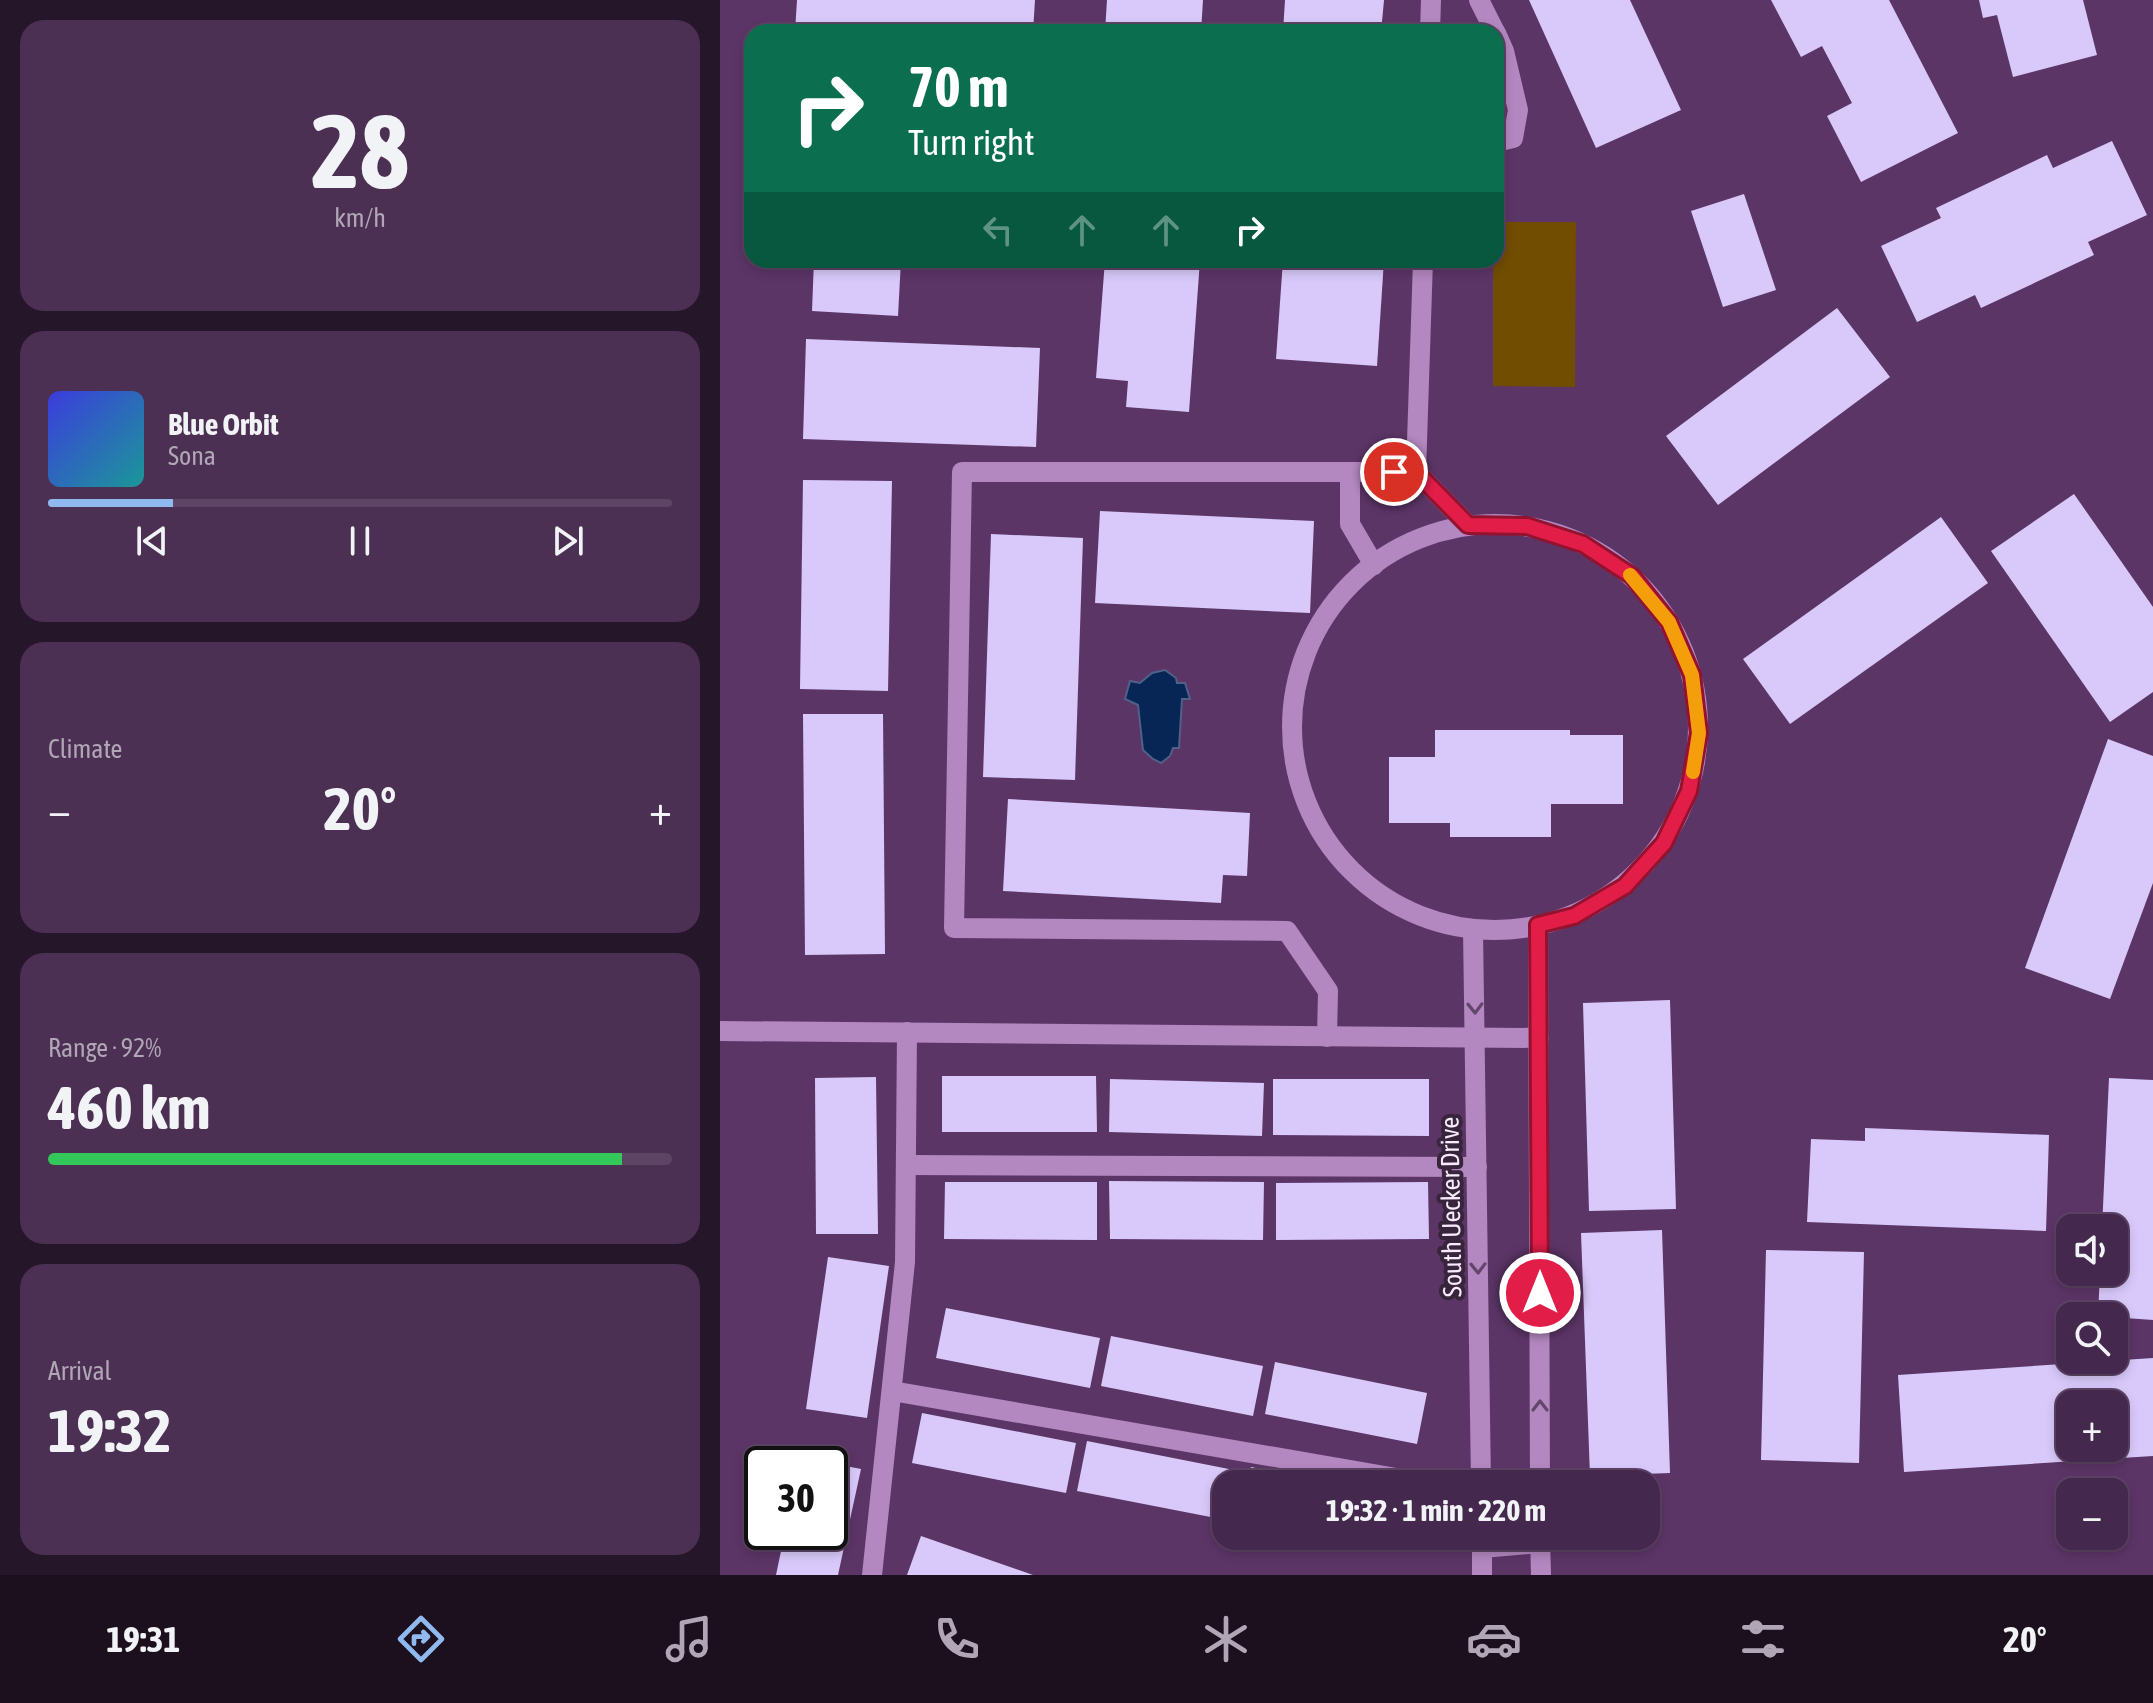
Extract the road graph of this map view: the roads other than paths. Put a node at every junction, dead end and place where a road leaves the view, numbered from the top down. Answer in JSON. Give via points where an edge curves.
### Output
{"nodes":[{"id":1,"x":1431,"y":0,"type":"edge"},
{"id":2,"x":1479,"y":0,"type":"edge"},
{"id":3,"x":1430,"y":24,"type":"edge"},
{"id":4,"x":1491,"y":24,"type":"edge"},
{"id":5,"x":1504,"y":51,"type":"edge"},
{"id":6,"x":1504,"y":140,"type":"edge"},
{"id":7,"x":1423,"y":268,"type":"edge"},
{"id":8,"x":1350,"y":472,"type":"junction"},
{"id":9,"x":1416,"y":472,"type":"junction"},
{"id":10,"x":1468,"y":525,"type":"junction"},
{"id":11,"x":1374,"y":565,"type":"junction"},
{"id":12,"x":1538,"y":925,"type":"junction"},
{"id":13,"x":1473,"y":930,"type":"junction"},
{"id":14,"x":720,"y":1031,"type":"edge"},
{"id":15,"x":907,"y":1032,"type":"junction"},
{"id":16,"x":1327,"y":1037,"type":"junction"},
{"id":17,"x":1475,"y":1038,"type":"junction"},
{"id":18,"x":1539,"y":1038,"type":"junction"},
{"id":19,"x":906,"y":1165,"type":"junction"},
{"id":20,"x":1477,"y":1167,"type":"junction"},
{"id":21,"x":892,"y":1391,"type":"junction"},
{"id":22,"x":1350,"y":1470,"type":"edge"},
{"id":23,"x":1481,"y":1470,"type":"edge"},
{"id":24,"x":1540,"y":1470,"type":"edge"},
{"id":25,"x":1482,"y":1550,"type":"edge"},
{"id":26,"x":1540,"y":1550,"type":"edge"},
{"id":27,"x":872,"y":1575,"type":"edge"},
{"id":28,"x":1482,"y":1575,"type":"edge"},
{"id":29,"x":1541,"y":1575,"type":"edge"}],
"edges":[{"from":1,"to":3,"type":"street"},
{"from":2,"to":4,"type":"street"},
{"from":5,"to":6,"type":"street","via":[[1518,110],[1513,138]]},
{"from":7,"to":9,"type":"street"},
{"from":8,"to":9,"type":"street"},
{"from":8,"to":11,"type":"street","via":[[1350,524]]},
{"from":8,"to":16,"type":"street","via":[[962,472],[954,928],[1287,931],[1328,991]]},
{"from":9,"to":10,"type":"street"},
{"from":10,"to":11,"type":"street","via":[[1412,541]]},
{"from":10,"to":12,"type":"street","via":[[1527,526],[1583,544],[1632,576],[1669,622],[1692,675],[1697,748],[1689,791],[1664,843],[1625,886],[1574,916]]},
{"from":11,"to":13,"type":"street","via":[[1324,615],[1299,668],[1290,725],[1298,784],[1322,837],[1361,881],[1410,913]]},
{"from":12,"to":13,"type":"street"},
{"from":12,"to":18,"type":"street"},
{"from":13,"to":17,"type":"street","name":"South Uecker Drive","one_way":true},
{"from":14,"to":15,"type":"street"},
{"from":15,"to":16,"type":"street"},
{"from":15,"to":19,"type":"street"},
{"from":16,"to":17,"type":"street"},
{"from":17,"to":18,"type":"street"},
{"from":17,"to":20,"type":"street","name":"South Uecker Drive"},
{"from":24,"to":18,"type":"street","one_way":true},
{"from":19,"to":20,"type":"street"},
{"from":19,"to":21,"type":"street","via":[[905,1262]]},
{"from":20,"to":23,"type":"street","name":"South Uecker Drive","one_way":true},
{"from":21,"to":22,"type":"street"},
{"from":21,"to":27,"type":"street"},
{"from":25,"to":28,"type":"street"},
{"from":26,"to":29,"type":"street"}]}
